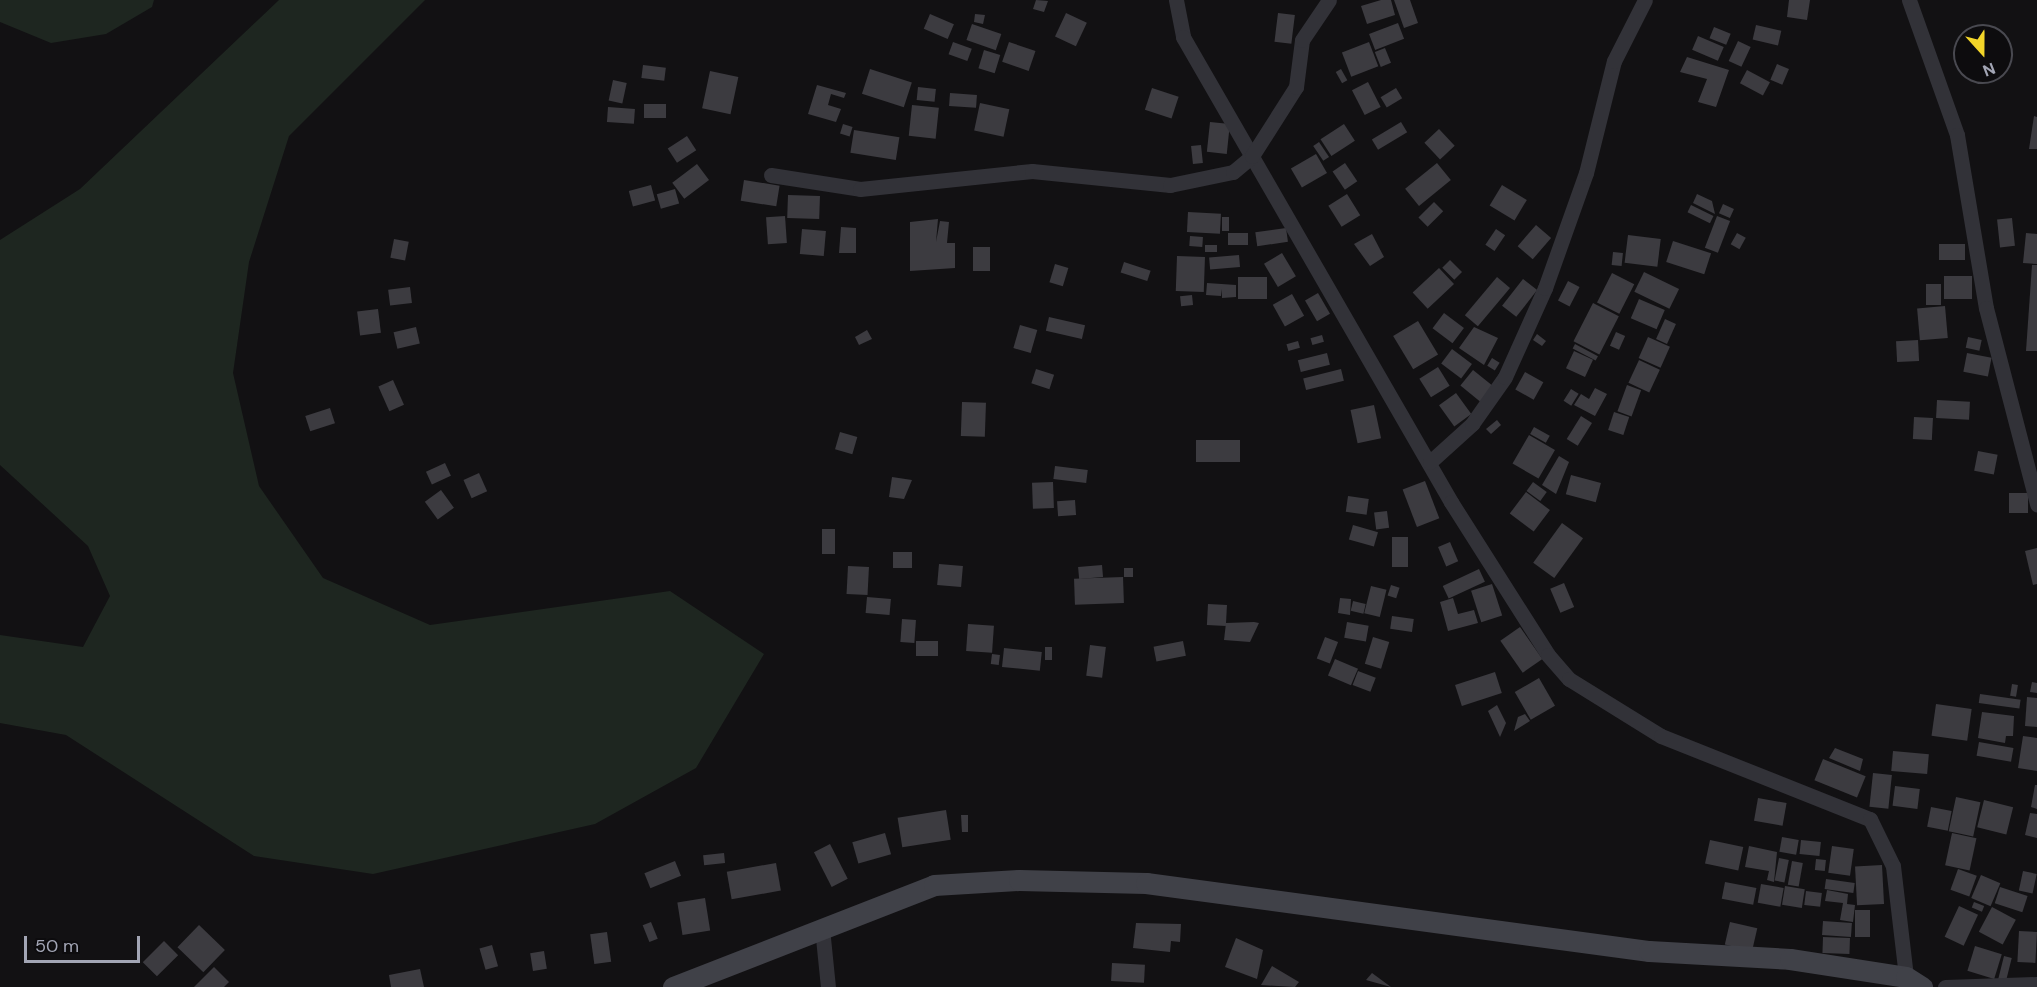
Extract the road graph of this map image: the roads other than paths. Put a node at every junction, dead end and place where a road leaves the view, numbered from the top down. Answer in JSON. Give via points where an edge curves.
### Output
{"nodes":[{"id":1,"x":1176,"y":0,"type":"edge"},
{"id":2,"x":1329,"y":0,"type":"edge"},
{"id":3,"x":1644,"y":0,"type":"edge"},
{"id":4,"x":1909,"y":0,"type":"edge"},
{"id":5,"x":1252,"y":156,"type":"junction"},
{"id":6,"x":771,"y":175,"type":"dead end"},
{"id":7,"x":1430,"y":462,"type":"junction"},
{"id":8,"x":2037,"y":504,"type":"edge"},
{"id":9,"x":822,"y":928,"type":"junction"},
{"id":10,"x":1914,"y":982,"type":"edge"},
{"id":11,"x":2037,"y":984,"type":"edge"},
{"id":12,"x":673,"y":987,"type":"edge"},
{"id":13,"x":828,"y":987,"type":"edge"},
{"id":14,"x":1945,"y":987,"type":"edge"}],
"edges":[{"from":1,"to":5,"type":"street","via":[[1183,37]]},
{"from":2,"to":5,"type":"street","via":[[1302,40],[1296,87]]},
{"from":3,"to":7,"type":"street","via":[[1614,61],[1586,173],[1545,288],[1505,376],[1472,424]]},
{"from":4,"to":8,"type":"street","via":[[1957,135],[1986,308]]},
{"from":5,"to":6,"type":"street","via":[[1233,172],[1170,185],[1032,171],[860,189]]},
{"from":5,"to":7,"type":"street"},
{"from":7,"to":10,"type":"street","via":[[1526,625],[1569,679],[1631,721],[1695,753],[1870,819],[1893,866]]},
{"from":9,"to":10,"type":"street","via":[[934,885],[1019,880],[1146,884],[1649,951],[1790,959]]},
{"from":9,"to":12,"type":"street"},
{"from":9,"to":13,"type":"street"},
{"from":11,"to":14,"type":"street"}]}
